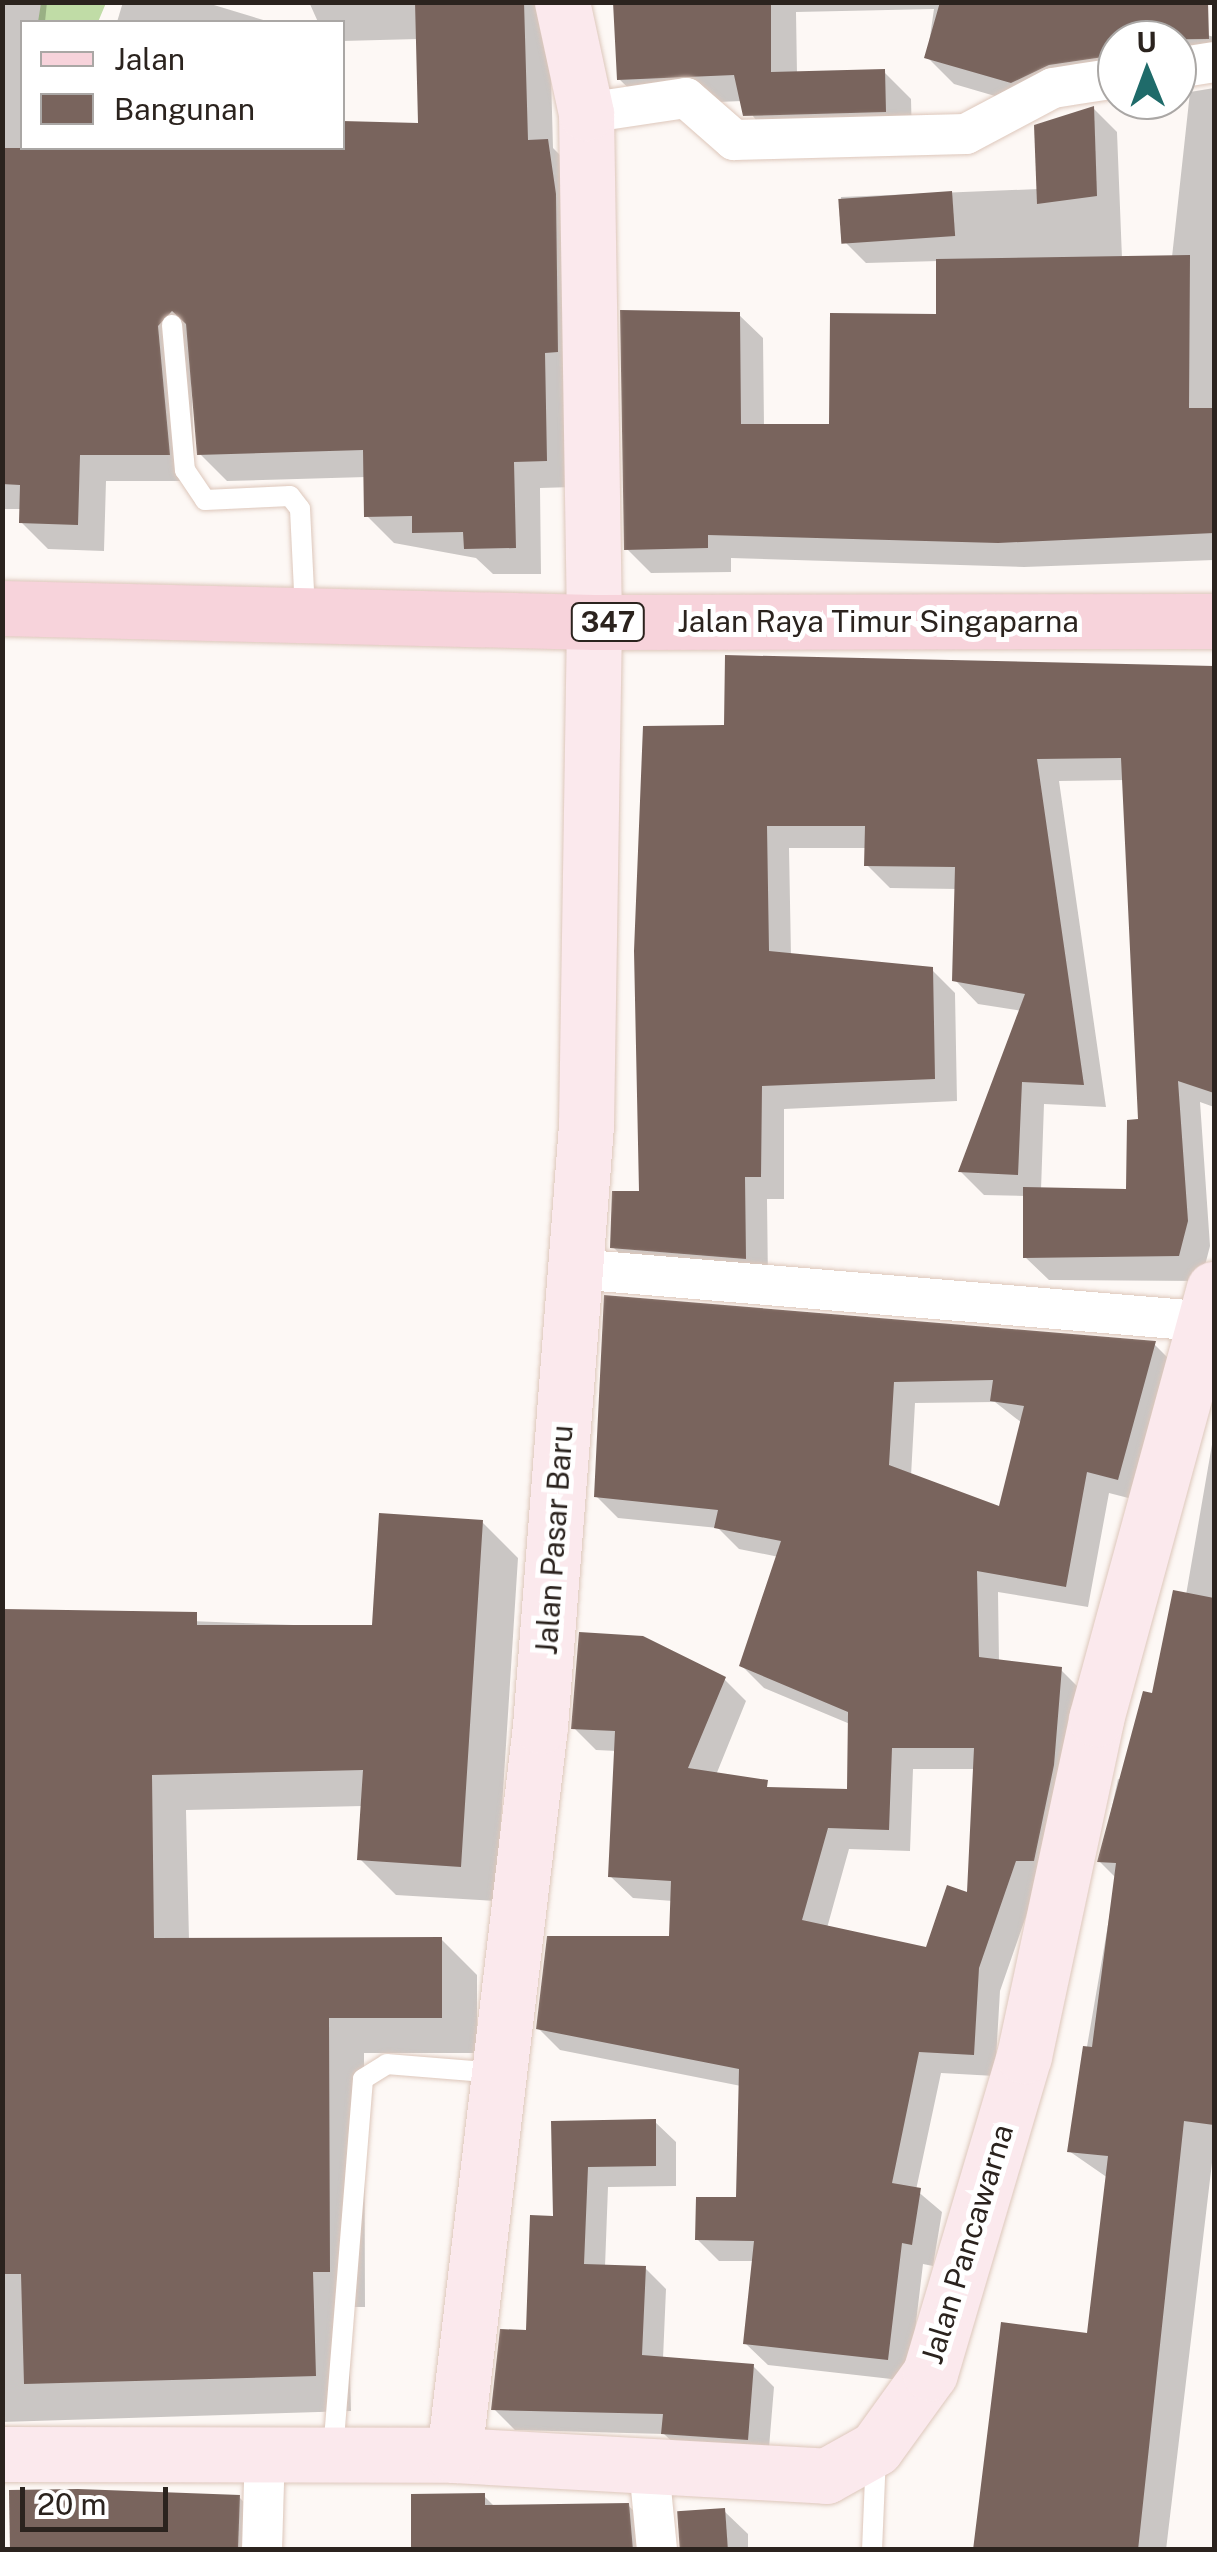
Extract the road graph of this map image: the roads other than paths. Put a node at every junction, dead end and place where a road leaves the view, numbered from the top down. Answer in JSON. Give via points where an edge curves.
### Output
{"nodes":[{"id":1,"x":562,"y":2,"type":"edge"},
{"id":2,"x":1097,"y":81,"type":"edge"},
{"id":3,"x":586,"y":114,"type":"junction"},
{"id":4,"x":172,"y":325,"type":"dead end"},
{"id":5,"x":2,"y":608,"type":"edge"},
{"id":6,"x":305,"y":612,"type":"junction"},
{"id":7,"x":1214,"y":621,"type":"edge"},
{"id":8,"x":594,"y":622,"type":"junction"},
{"id":9,"x":575,"y":1269,"type":"junction"},
{"id":10,"x":1207,"y":1305,"type":"edge"},
{"id":11,"x":499,"y":2074,"type":"junction"},
{"id":12,"x":876,"y":2448,"type":"junction"},
{"id":13,"x":265,"y":2451,"type":"junction"},
{"id":14,"x":332,"y":2452,"type":"junction"},
{"id":15,"x":2,"y":2454,"type":"edge"},
{"id":16,"x":454,"y":2455,"type":"junction"},
{"id":17,"x":649,"y":2468,"type":"junction"},
{"id":18,"x":262,"y":2550,"type":"edge"},
{"id":19,"x":657,"y":2550,"type":"edge"},
{"id":20,"x":872,"y":2550,"type":"edge"}],
"edges":[{"from":1,"to":3,"type":"main road","name":"Jalan Pasar Baru"},
{"from":2,"to":3,"type":"street","via":[[1053,88],[966,134],[734,140],[686,98]]},
{"from":3,"to":8,"type":"main road","name":"Jalan Pasar Baru"},
{"from":4,"to":6,"type":"lane","via":[[185,470],[204,500],[290,496],[300,509]]},
{"from":5,"to":6,"type":"main road","name":"Jalan Raya Timur Singaparna","number":"347"},
{"from":6,"to":8,"type":"main road","name":"Jalan Raya Timur Singaparna","number":"347"},
{"from":7,"to":8,"type":"main road","name":"Jalan Raya Timur Singaparna","number":"347"},
{"from":8,"to":9,"type":"main road","name":"Jalan Pasar Baru","via":[[586,1125]]},
{"from":9,"to":10,"type":"street"},
{"from":9,"to":11,"type":"main road","name":"Jalan Pasar Baru","via":[[540,1726]]},
{"from":10,"to":12,"type":"main road","name":"Jalan Pancawarna","via":[[1096,1719],[1024,2056],[930,2373]]},
{"from":11,"to":14,"type":"lane","via":[[387,2064],[362,2079]]},
{"from":11,"to":16,"type":"main road","name":"Jalan Pasar Baru"},
{"from":12,"to":17,"type":"main road","name":"Jalan Pancawarna","via":[[826,2476]]},
{"from":12,"to":20,"type":"lane"},
{"from":13,"to":14,"type":"main road","name":"Jalan Pancawarna"},
{"from":13,"to":15,"type":"main road","name":"Jalan Pancawarna"},
{"from":13,"to":18,"type":"street"},
{"from":14,"to":16,"type":"main road","name":"Jalan Pancawarna"},
{"from":16,"to":17,"type":"main road","name":"Jalan Pancawarna"},
{"from":17,"to":19,"type":"street"}]}
